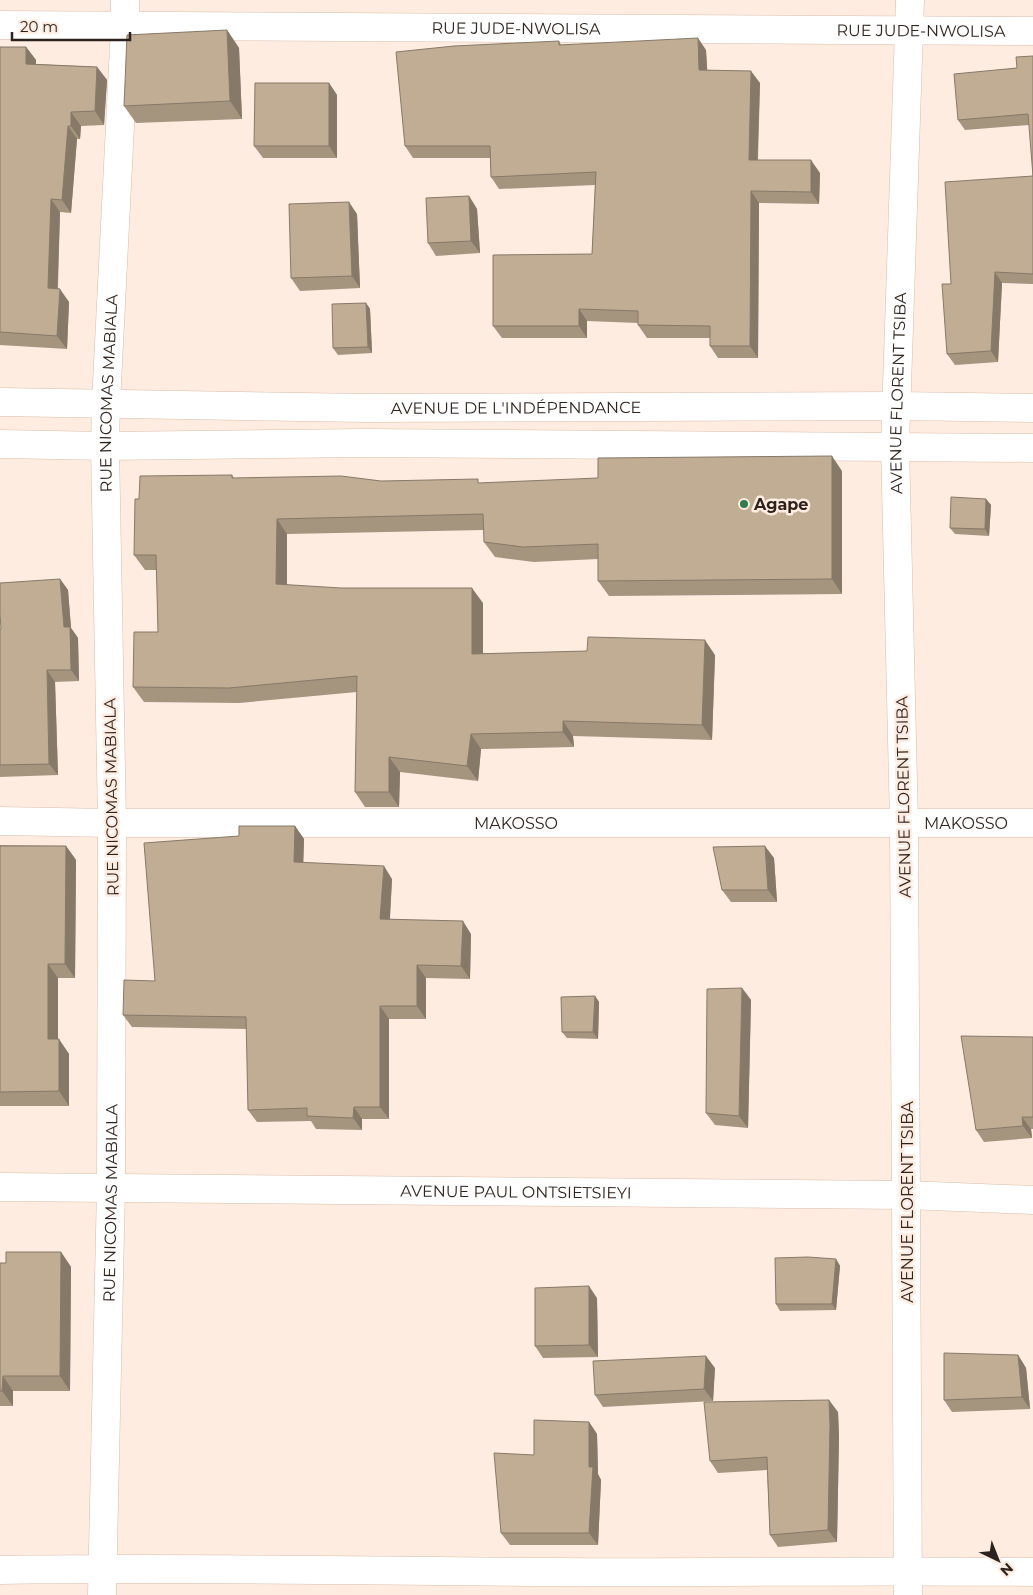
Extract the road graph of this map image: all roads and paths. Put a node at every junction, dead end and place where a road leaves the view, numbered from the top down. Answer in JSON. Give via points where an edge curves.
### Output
{"nodes":[{"id":1,"x":125,"y":0,"type":"edge"},
{"id":2,"x":910,"y":0,"type":"edge"},
{"id":3,"x":0,"y":26,"type":"edge"},
{"id":4,"x":125,"y":27,"type":"junction"},
{"id":5,"x":910,"y":30,"type":"junction"},
{"id":6,"x":1033,"y":31,"type":"edge"},
{"id":7,"x":0,"y":402,"type":"edge"},
{"id":8,"x":106,"y":403,"type":"junction"},
{"id":9,"x":897,"y":406,"type":"junction"},
{"id":10,"x":1033,"y":408,"type":"edge"},
{"id":11,"x":0,"y":444,"type":"edge"},
{"id":12,"x":106,"y":446,"type":"junction"},
{"id":13,"x":895,"y":446,"type":"junction"},
{"id":14,"x":1033,"y":448,"type":"edge"},
{"id":15,"x":0,"y":821,"type":"edge"},
{"id":16,"x":112,"y":823,"type":"junction"},
{"id":17,"x":904,"y":823,"type":"junction"},
{"id":18,"x":1033,"y":823,"type":"edge"},
{"id":19,"x":0,"y":1187,"type":"edge"},
{"id":20,"x":111,"y":1188,"type":"junction"},
{"id":21,"x":907,"y":1195,"type":"junction"},
{"id":22,"x":1033,"y":1200,"type":"edge"},
{"id":23,"x":102,"y":1568,"type":"junction"},
{"id":24,"x":0,"y":1570,"type":"edge"},
{"id":25,"x":1033,"y":1572,"type":"edge"},
{"id":26,"x":908,"y":1583,"type":"edge"},
{"id":27,"x":102,"y":1595,"type":"edge"}],
"edges":[{"from":1,"to":4,"type":"street","name":"RUE NICOMAS MABIALA"},
{"from":2,"to":5,"type":"street","name":"AVENUE FLORENT TSIBA"},
{"from":3,"to":4,"type":"street","name":"RUE JUDE-NWOLISA"},
{"from":4,"to":5,"type":"street","name":"RUE JUDE-NWOLISA"},
{"from":4,"to":8,"type":"street","name":"RUE NICOMAS MABIALA"},
{"from":5,"to":6,"type":"street","name":"RUE JUDE-NWOLISA"},
{"from":5,"to":9,"type":"street","name":"AVENUE FLORENT TSIBA"},
{"from":7,"to":8,"type":"street","name":"AVENUE DE L'INDÉPENDANCE"},
{"from":8,"to":9,"type":"street","name":"AVENUE DE L'INDÉPENDANCE","via":[[366,408]]},
{"from":8,"to":12,"type":"street","name":"RUE NICOMAS MABIALA"},
{"from":9,"to":10,"type":"street","name":"AVENUE DE L'INDÉPENDANCE"},
{"from":9,"to":13,"type":"street","name":"AVENUE FLORENT TSIBA"},
{"from":11,"to":12,"type":"street"},
{"from":12,"to":13,"type":"street","via":[[366,442]]},
{"from":12,"to":16,"type":"street","name":"RUE NICOMAS MABIALA"},
{"from":13,"to":14,"type":"street"},
{"from":13,"to":17,"type":"street","name":"AVENUE FLORENT TSIBA"},
{"from":15,"to":16,"type":"street","name":"MAKOSSO"},
{"from":16,"to":17,"type":"street","name":"MAKOSSO"},
{"from":16,"to":20,"type":"street","name":"RUE NICOMAS MABIALA"},
{"from":17,"to":18,"type":"street","name":"MAKOSSO"},
{"from":17,"to":21,"type":"street","name":"AVENUE FLORENT TSIBA"},
{"from":19,"to":20,"type":"street","name":"AVENUE PAUL ONTSIETSIEYI"},
{"from":20,"to":21,"type":"street","name":"AVENUE PAUL ONTSIETSIEYI"},
{"from":20,"to":23,"type":"street","name":"RUE NICOMAS MABIALA"},
{"from":21,"to":22,"type":"street","name":"AVENUE PAUL ONTSIETSIEYI"},
{"from":21,"to":26,"type":"street","name":"AVENUE FLORENT TSIBA"},
{"from":23,"to":24,"type":"street"},
{"from":23,"to":26,"type":"street","via":[[559,1572]]},
{"from":23,"to":27,"type":"street","name":"RUE NICOMAS MABIALA"},
{"from":25,"to":26,"type":"street"}]}
